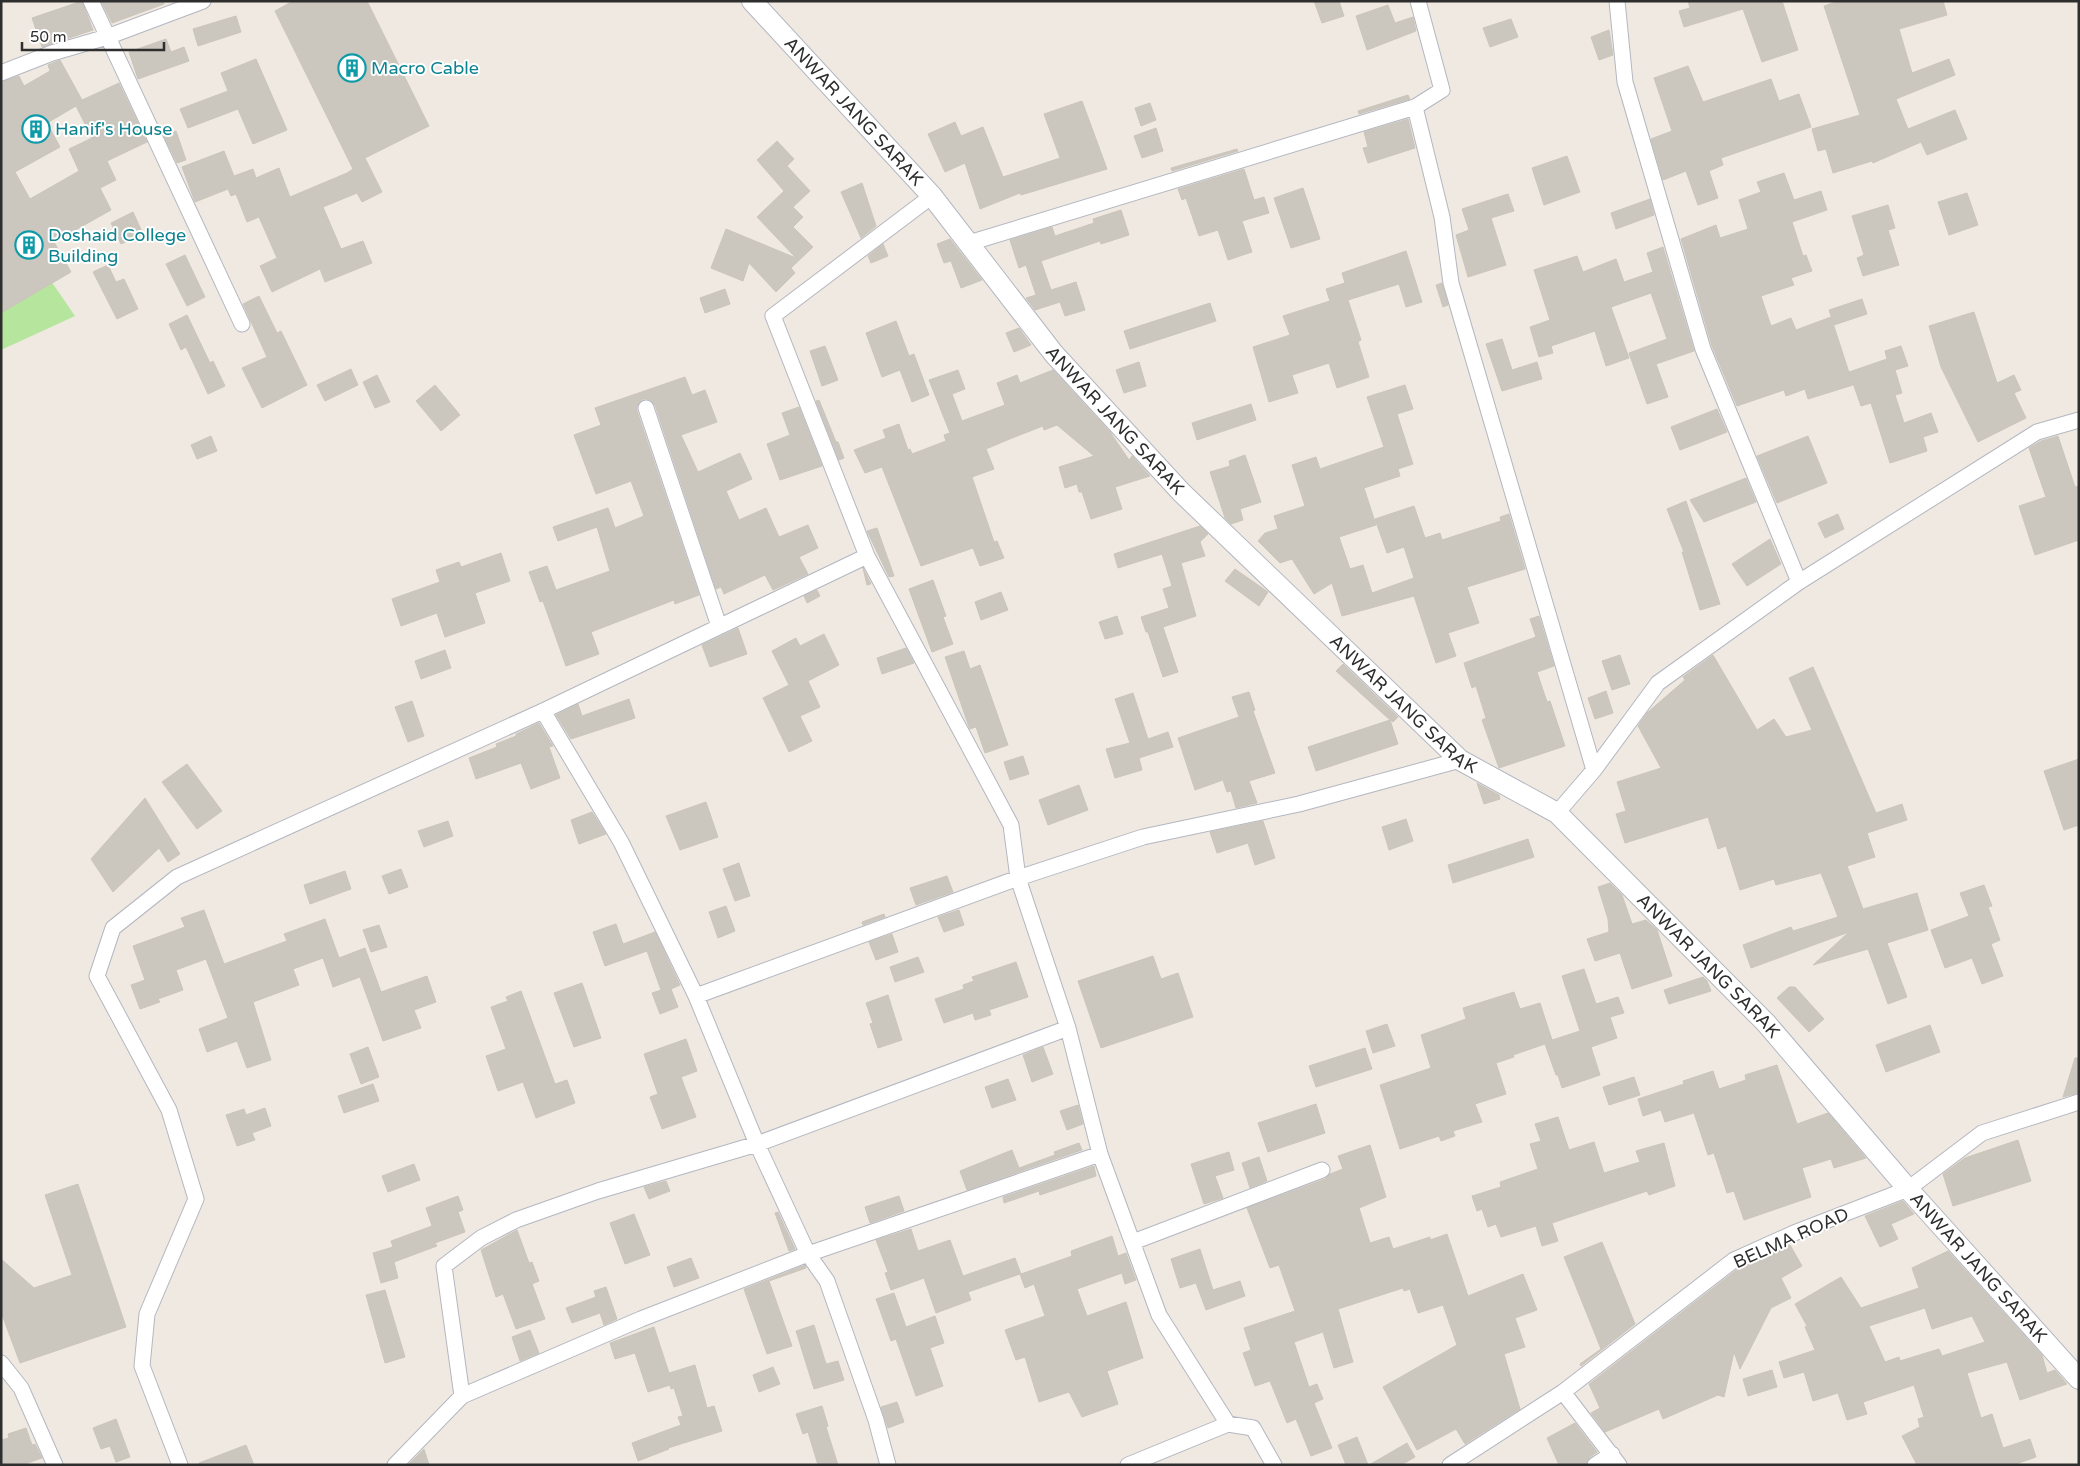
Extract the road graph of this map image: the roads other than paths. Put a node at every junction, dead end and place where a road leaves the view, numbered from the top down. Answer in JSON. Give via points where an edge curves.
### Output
{"nodes":[{"id":1,"x":91,"y":1,"type":"edge"},
{"id":2,"x":203,"y":1,"type":"edge"},
{"id":3,"x":752,"y":1,"type":"edge"},
{"id":4,"x":1418,"y":1,"type":"edge"},
{"id":5,"x":1618,"y":1,"type":"edge"},
{"id":6,"x":107,"y":37,"type":"junction"},
{"id":7,"x":1,"y":74,"type":"edge"},
{"id":8,"x":1415,"y":107,"type":"junction"},
{"id":9,"x":932,"y":196,"type":"junction"},
{"id":10,"x":969,"y":243,"type":"junction"},
{"id":11,"x":242,"y":324,"type":"dead end"},
{"id":12,"x":646,"y":408,"type":"dead end"},
{"id":13,"x":2079,"y":420,"type":"edge"},
{"id":14,"x":868,"y":556,"type":"junction"},
{"id":15,"x":1799,"y":582,"type":"junction"},
{"id":16,"x":719,"y":626,"type":"junction"},
{"id":17,"x":543,"y":711,"type":"junction"},
{"id":18,"x":1460,"y":760,"type":"junction"},
{"id":19,"x":1594,"y":770,"type":"junction"},
{"id":20,"x":1557,"y":813,"type":"junction"},
{"id":21,"x":1018,"y":878,"type":"junction"},
{"id":22,"x":696,"y":996,"type":"junction"},
{"id":23,"x":1068,"y":1028,"type":"junction"},
{"id":24,"x":2079,"y":1102,"type":"edge"},
{"id":25,"x":757,"y":1144,"type":"junction"},
{"id":26,"x":1100,"y":1154,"type":"junction"},
{"id":27,"x":1322,"y":1170,"type":"dead end"},
{"id":28,"x":1908,"y":1189,"type":"junction"},
{"id":29,"x":1133,"y":1242,"type":"junction"},
{"id":30,"x":808,"y":1254,"type":"junction"},
{"id":31,"x":1,"y":1363,"type":"edge"},
{"id":32,"x":2079,"y":1378,"type":"edge"},
{"id":33,"x":1563,"y":1392,"type":"junction"},
{"id":34,"x":462,"y":1396,"type":"junction"},
{"id":35,"x":1228,"y":1424,"type":"junction"},
{"id":36,"x":1616,"y":1459,"type":"edge"},
{"id":37,"x":55,"y":1465,"type":"edge"},
{"id":38,"x":180,"y":1465,"type":"edge"},
{"id":39,"x":395,"y":1465,"type":"edge"},
{"id":40,"x":888,"y":1465,"type":"edge"},
{"id":41,"x":1128,"y":1465,"type":"edge"},
{"id":42,"x":1274,"y":1465,"type":"edge"},
{"id":43,"x":1450,"y":1465,"type":"edge"},
{"id":44,"x":1595,"y":1465,"type":"edge"}],
"edges":[{"from":1,"to":6,"type":"street"},
{"from":2,"to":6,"type":"street"},
{"from":3,"to":9,"type":"main road","name":"ANWAR JANG SARAK"},
{"from":4,"to":8,"type":"street","via":[[1442,90]]},
{"from":5,"to":15,"type":"street","via":[[1625,82],[1703,349]]},
{"from":6,"to":7,"type":"street","via":[[52,53]]},
{"from":6,"to":11,"type":"street"},
{"from":8,"to":10,"type":"street"},
{"from":8,"to":19,"type":"street","via":[[1442,217],[1451,282]]},
{"from":9,"to":10,"type":"main road","name":"ANWAR JANG SARAK"},
{"from":9,"to":14,"type":"street","via":[[773,316]]},
{"from":10,"to":18,"type":"main road","name":"ANWAR JANG SARAK","via":[[1054,354],[1181,492]]},
{"from":12,"to":16,"type":"street"},
{"from":13,"to":15,"type":"street","via":[[2038,432]]},
{"from":14,"to":16,"type":"street"},
{"from":14,"to":21,"type":"street","via":[[1011,825]]},
{"from":15,"to":19,"type":"street","via":[[1658,683]]},
{"from":16,"to":17,"type":"street"},
{"from":17,"to":22,"type":"street","via":[[621,842]]},
{"from":17,"to":38,"type":"street","via":[[177,877],[113,928],[97,976],[169,1110],[196,1199],[147,1314],[142,1366]]},
{"from":18,"to":20,"type":"main road","name":"ANWAR JANG SARAK"},
{"from":18,"to":21,"type":"street","via":[[1298,804],[1143,837]]},
{"from":19,"to":20,"type":"street"},
{"from":20,"to":28,"type":"main road","name":"ANWAR JANG SARAK","via":[[1766,1023]]},
{"from":21,"to":22,"type":"street"},
{"from":21,"to":23,"type":"street"},
{"from":22,"to":25,"type":"street"},
{"from":23,"to":25,"type":"street"},
{"from":23,"to":26,"type":"street"},
{"from":24,"to":28,"type":"street","name":"BELMA ROAD","via":[[1982,1133]]},
{"from":25,"to":30,"type":"street"},
{"from":25,"to":34,"type":"street","via":[[598,1191],[516,1220],[481,1238],[444,1266]]},
{"from":26,"to":29,"type":"street"},
{"from":26,"to":30,"type":"street"},
{"from":27,"to":29,"type":"street"},
{"from":28,"to":32,"type":"main road","name":"ANWAR JANG SARAK"},
{"from":28,"to":33,"type":"street","name":"BELMA ROAD","via":[[1794,1232],[1734,1260]]},
{"from":29,"to":35,"type":"street","via":[[1159,1315]]},
{"from":30,"to":34,"type":"street","via":[[641,1319]]},
{"from":30,"to":40,"type":"street","via":[[827,1281],[876,1420]]},
{"from":31,"to":37,"type":"street","via":[[20,1388]]},
{"from":33,"to":36,"type":"street"},
{"from":33,"to":43,"type":"street","name":"BELMA ROAD"},
{"from":34,"to":39,"type":"street"},
{"from":35,"to":41,"type":"street"},
{"from":35,"to":42,"type":"street","via":[[1253,1428]]},
{"from":36,"to":44,"type":"street"}]}
